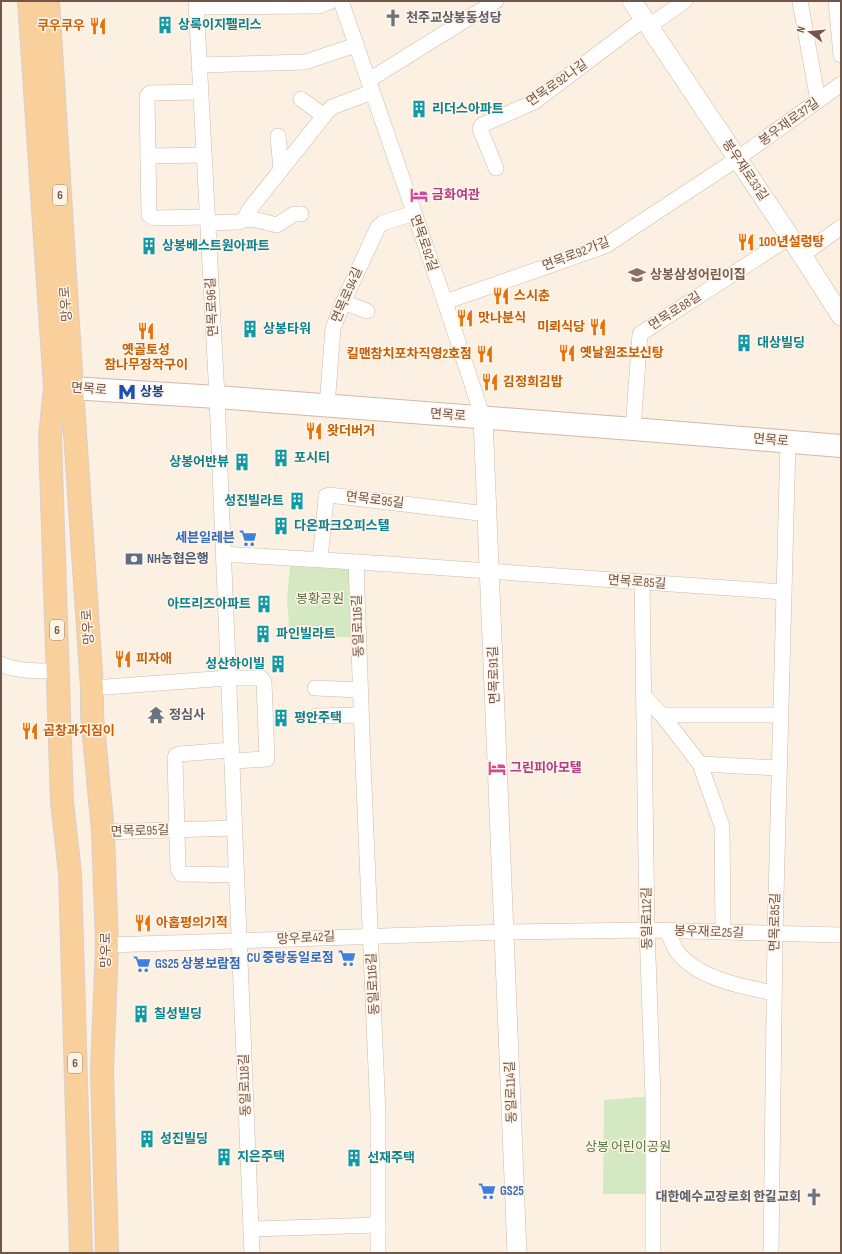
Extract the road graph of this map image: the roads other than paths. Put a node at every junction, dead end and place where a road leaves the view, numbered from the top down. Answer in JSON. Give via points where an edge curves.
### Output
{"nodes":[{"id":1,"x":29,"y":1,"type":"edge"},
{"id":2,"x":48,"y":1,"type":"edge"},
{"id":3,"x":332,"y":1,"type":"edge"},
{"id":4,"x":341,"y":1,"type":"edge"},
{"id":5,"x":496,"y":1,"type":"edge"},
{"id":6,"x":632,"y":1,"type":"edge"},
{"id":7,"x":684,"y":1,"type":"edge"},
{"id":8,"x":800,"y":1,"type":"edge"},
{"id":9,"x":836,"y":1,"type":"edge"},
{"id":10,"x":196,"y":4,"type":"edge"},
{"id":11,"x":646,"y":22,"type":"junction"},
{"id":12,"x":356,"y":45,"type":"junction"},
{"id":13,"x":841,"y":55,"type":"edge"},
{"id":14,"x":199,"y":65,"type":"junction"},
{"id":15,"x":841,"y":84,"type":"edge"},
{"id":16,"x":370,"y":86,"type":"junction"},
{"id":17,"x":200,"y":92,"type":"junction"},
{"id":18,"x":301,"y":99,"type":"dead end"},
{"id":19,"x":818,"y":101,"type":"junction"},
{"id":20,"x":324,"y":116,"type":"junction"},
{"id":21,"x":278,"y":136,"type":"dead end"},
{"id":22,"x":204,"y":155,"type":"junction"},
{"id":23,"x":148,"y":156,"type":"junction"},
{"id":24,"x":737,"y":159,"type":"junction"},
{"id":25,"x":496,"y":168,"type":"dead end"},
{"id":26,"x":281,"y":170,"type":"junction"},
{"id":27,"x":414,"y":213,"type":"junction"},
{"id":28,"x":301,"y":214,"type":"dead end"},
{"id":29,"x":207,"y":220,"type":"junction"},
{"id":30,"x":244,"y":220,"type":"junction"},
{"id":31,"x":841,"y":227,"type":"edge"},
{"id":32,"x":790,"y":237,"type":"junction"},
{"id":33,"x":802,"y":255,"type":"junction"},
{"id":34,"x":343,"y":302,"type":"junction"},
{"id":35,"x":445,"y":302,"type":"junction"},
{"id":36,"x":367,"y":311,"type":"dead end"},
{"id":37,"x":841,"y":316,"type":"edge"},
{"id":38,"x":63,"y":388,"type":"junction"},
{"id":39,"x":217,"y":397,"type":"junction"},
{"id":40,"x":327,"y":406,"type":"junction"},
{"id":41,"x":483,"y":418,"type":"junction"},
{"id":42,"x":633,"y":428,"type":"junction"},
{"id":43,"x":788,"y":441,"type":"junction"},
{"id":44,"x":841,"y":446,"type":"edge"},
{"id":45,"x":487,"y":514,"type":"junction"},
{"id":46,"x":223,"y":554,"type":"junction"},
{"id":47,"x":320,"y":560,"type":"junction"},
{"id":48,"x":356,"y":562,"type":"junction"},
{"id":49,"x":490,"y":571,"type":"junction"},
{"id":50,"x":642,"y":583,"type":"junction"},
{"id":51,"x":784,"y":592,"type":"junction"},
{"id":52,"x":1,"y":664,"type":"edge"},
{"id":53,"x":58,"y":671,"type":"junction"},
{"id":54,"x":228,"y":678,"type":"junction"},
{"id":55,"x":92,"y":688,"type":"junction"},
{"id":56,"x":315,"y":688,"type":"dead end"},
{"id":57,"x":360,"y":690,"type":"junction"},
{"id":58,"x":644,"y":696,"type":"junction"},
{"id":59,"x":361,"y":715,"type":"junction"},
{"id":60,"x":780,"y":715,"type":"junction"},
{"id":61,"x":316,"y":716,"type":"dead end"},
{"id":62,"x":662,"y":716,"type":"junction"},
{"id":63,"x":232,"y":755,"type":"junction"},
{"id":64,"x":700,"y":764,"type":"junction"},
{"id":65,"x":779,"y":768,"type":"junction"},
{"id":66,"x":235,"y":828,"type":"junction"},
{"id":67,"x":176,"y":829,"type":"junction"},
{"id":68,"x":103,"y":832,"type":"junction"},
{"id":69,"x":236,"y":875,"type":"junction"},
{"id":70,"x":647,"y":930,"type":"junction"},
{"id":71,"x":666,"y":930,"type":"junction"},
{"id":72,"x":505,"y":932,"type":"junction"},
{"id":73,"x":723,"y":932,"type":"junction"},
{"id":74,"x":775,"y":934,"type":"junction"},
{"id":75,"x":370,"y":935,"type":"junction"},
{"id":76,"x":841,"y":935,"type":"edge"},
{"id":77,"x":240,"y":941,"type":"junction"},
{"id":78,"x":107,"y":945,"type":"junction"},
{"id":79,"x":774,"y":993,"type":"junction"},
{"id":80,"x":378,"y":1225,"type":"junction"},
{"id":81,"x":251,"y":1229,"type":"junction"},
{"id":82,"x":81,"y":1253,"type":"edge"},
{"id":83,"x":107,"y":1253,"type":"edge"},
{"id":84,"x":252,"y":1253,"type":"edge"},
{"id":85,"x":378,"y":1253,"type":"edge"},
{"id":86,"x":517,"y":1253,"type":"edge"},
{"id":87,"x":653,"y":1253,"type":"edge"},
{"id":88,"x":770,"y":1253,"type":"edge"}],
"edges":[{"from":1,"to":38,"type":"main road","name":"망우로","number":"6"},
{"from":2,"to":38,"type":"main road","name":"망우로","number":"6"},
{"from":3,"to":10,"type":"street","via":[[319,6]]},
{"from":4,"to":12,"type":"street","name":"면목로92길"},
{"from":5,"to":16,"type":"street"},
{"from":6,"to":11,"type":"street","name":"봉우재로33길"},
{"from":7,"to":11,"type":"street"},
{"from":8,"to":19,"type":"street"},
{"from":9,"to":13,"type":"street"},
{"from":10,"to":14,"type":"street","name":"면목로96길"},
{"from":11,"to":24,"type":"street","name":"봉우재로33길"},
{"from":11,"to":25,"type":"street","name":"면목로92나길","via":[[534,102],[482,125],[480,129]]},
{"from":12,"to":14,"type":"street","via":[[305,62]]},
{"from":12,"to":16,"type":"street","name":"면목로92길"},
{"from":14,"to":17,"type":"street","name":"면목로96길"},
{"from":15,"to":19,"type":"street","name":"봉우재로37길"},
{"from":16,"to":20,"type":"street","via":[[332,107]]},
{"from":16,"to":27,"type":"street","name":"면목로92길"},
{"from":17,"to":22,"type":"street","name":"면목로96길"},
{"from":17,"to":23,"type":"street","via":[[150,93],[147,96]]},
{"from":18,"to":20,"type":"street"},
{"from":19,"to":24,"type":"street","name":"봉우재로37길"},
{"from":20,"to":26,"type":"street"},
{"from":21,"to":26,"type":"street"},
{"from":22,"to":23,"type":"street"},
{"from":22,"to":29,"type":"street","name":"면목로96길"},
{"from":23,"to":29,"type":"street","via":[[149,215],[154,218]]},
{"from":24,"to":32,"type":"street","name":"봉우재로33길"},
{"from":24,"to":35,"type":"street","name":"면목로92가길","via":[[605,246]]},
{"from":26,"to":30,"type":"street"},
{"from":27,"to":34,"type":"street","name":"면목로94길","via":[[378,227]]},
{"from":27,"to":35,"type":"street","name":"면목로92길"},
{"from":28,"to":30,"type":"street","via":[[294,214],[277,225],[253,219]]},
{"from":29,"to":30,"type":"street"},
{"from":29,"to":39,"type":"street","name":"면목로96길"},
{"from":31,"to":33,"type":"street"},
{"from":32,"to":33,"type":"street","name":"봉우재로33길"},
{"from":32,"to":42,"type":"street","name":"면목로88길","via":[[640,334]]},
{"from":33,"to":37,"type":"street","name":"봉우재로33길"},
{"from":34,"to":36,"type":"street"},
{"from":34,"to":40,"type":"street","name":"면목로94길","via":[[332,334]]},
{"from":35,"to":41,"type":"street","name":"면목로92길"},
{"from":38,"to":39,"type":"main road","name":"면목로"},
{"from":38,"to":53,"type":"main road","name":"망우로","number":"6","via":[[50,438]]},
{"from":38,"to":55,"type":"main road","name":"망우로","number":"6"},
{"from":39,"to":40,"type":"main road","name":"면목로"},
{"from":39,"to":46,"type":"street"},
{"from":40,"to":41,"type":"main road","name":"면목로"},
{"from":41,"to":42,"type":"main road","name":"면목로"},
{"from":41,"to":45,"type":"street","name":"면목로91길"},
{"from":42,"to":43,"type":"main road","name":"면목로"},
{"from":43,"to":44,"type":"main road","name":"면목로"},
{"from":43,"to":51,"type":"street","name":"면목로85길"},
{"from":45,"to":47,"type":"street","name":"면목로95길","via":[[329,495],[326,496]]},
{"from":45,"to":49,"type":"street","name":"면목로91길"},
{"from":46,"to":47,"type":"street"},
{"from":46,"to":54,"type":"street"},
{"from":47,"to":48,"type":"street"},
{"from":48,"to":49,"type":"street"},
{"from":48,"to":57,"type":"street","name":"동일로116길"},
{"from":49,"to":50,"type":"street","name":"면목로85길"},
{"from":49,"to":72,"type":"street","name":"면목로91길"},
{"from":50,"to":51,"type":"street","name":"면목로85길"},
{"from":50,"to":58,"type":"street","name":"동일로112길"},
{"from":51,"to":60,"type":"street","name":"면목로85길"},
{"from":52,"to":53,"type":"street","via":[[28,671]]},
{"from":53,"to":82,"type":"main road","name":"망우로","number":"6","via":[[62,802],[70,874]]},
{"from":54,"to":55,"type":"street","name":"면목로95길"},
{"from":54,"to":63,"type":"street"},
{"from":54,"to":63,"type":"street","name":"면목로95길","via":[[258,678],[264,682],[267,759]]},
{"from":55,"to":68,"type":"main road","name":"망우로","number":"6","via":[[92,715]]},
{"from":56,"to":57,"type":"street"},
{"from":57,"to":59,"type":"street","name":"동일로116길"},
{"from":58,"to":62,"type":"street"},
{"from":58,"to":70,"type":"street","name":"동일로112길"},
{"from":59,"to":61,"type":"street"},
{"from":59,"to":75,"type":"street","name":"동일로116길"},
{"from":60,"to":62,"type":"street"},
{"from":60,"to":65,"type":"street","name":"면목로85길"},
{"from":62,"to":64,"type":"street"},
{"from":63,"to":66,"type":"street"},
{"from":63,"to":67,"type":"street","name":"면목로95길","via":[[176,756]]},
{"from":64,"to":65,"type":"street"},
{"from":64,"to":73,"type":"street","via":[[722,826]]},
{"from":65,"to":74,"type":"street","name":"면목로85길"},
{"from":66,"to":67,"type":"street","name":"면목로95길"},
{"from":66,"to":69,"type":"street"},
{"from":67,"to":68,"type":"street","name":"면목로95길"},
{"from":67,"to":69,"type":"street","name":"면목로95길","via":[[178,869],[181,874]]},
{"from":68,"to":78,"type":"main road","name":"망우로","number":"6"},
{"from":69,"to":77,"type":"street"},
{"from":70,"to":71,"type":"street","name":"봉우재로25길"},
{"from":70,"to":72,"type":"street","name":"봉우재로25길"},
{"from":70,"to":87,"type":"street","name":"동일로112길","via":[[653,1096]]},
{"from":71,"to":73,"type":"street","name":"봉우재로25길"},
{"from":71,"to":79,"type":"street","via":[[677,951],[698,970],[738,986]]},
{"from":72,"to":75,"type":"street","name":"망우로42길"},
{"from":72,"to":86,"type":"street","name":"동일로114길"},
{"from":73,"to":74,"type":"street","name":"봉우재로25길"},
{"from":74,"to":76,"type":"street","name":"봉우재로25길"},
{"from":74,"to":79,"type":"street","name":"면목로85길"},
{"from":75,"to":77,"type":"street","name":"망우로42길"},
{"from":75,"to":80,"type":"street","name":"동일로116길","via":[[378,1107]]},
{"from":77,"to":78,"type":"street","name":"망우로42길"},
{"from":77,"to":81,"type":"street","name":"동일로118길"},
{"from":78,"to":83,"type":"main road","name":"망우로","number":"6","via":[[102,1070]]},
{"from":79,"to":88,"type":"street","name":"면목로85길"},
{"from":80,"to":81,"type":"street"},
{"from":80,"to":85,"type":"street","name":"동일로116길"},
{"from":81,"to":84,"type":"street","name":"동일로118길"}]}
